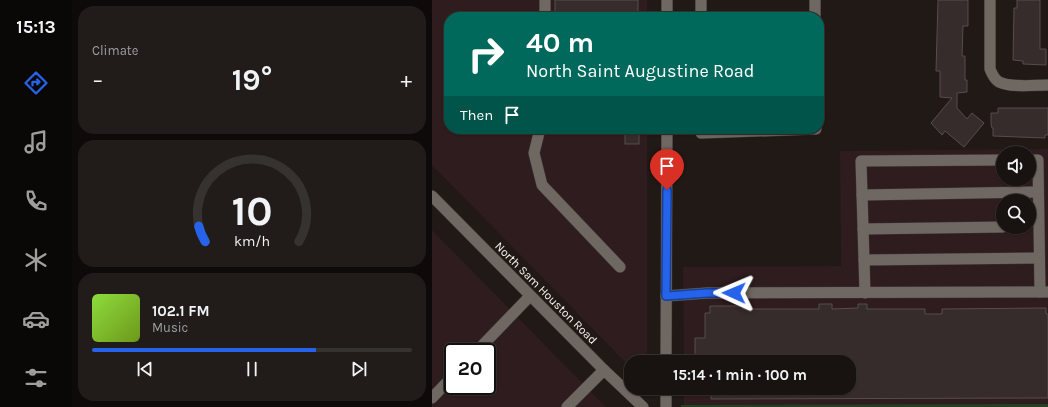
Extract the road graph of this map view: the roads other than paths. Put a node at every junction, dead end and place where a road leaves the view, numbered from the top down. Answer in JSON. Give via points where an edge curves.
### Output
{"nodes":[{"id":1,"x":545,"y":0,"type":"edge"},
{"id":2,"x":668,"y":0,"type":"edge"},
{"id":3,"x":701,"y":0,"type":"edge"},
{"id":4,"x":815,"y":0,"type":"edge"},
{"id":5,"x":990,"y":0,"type":"edge"},
{"id":6,"x":545,"y":12,"type":"edge"},
{"id":7,"x":667,"y":12,"type":"edge"},
{"id":8,"x":701,"y":12,"type":"edge"},
{"id":9,"x":815,"y":12,"type":"edge"},
{"id":10,"x":1048,"y":85,"type":"edge"},
{"id":11,"x":539,"y":134,"type":"edge"},
{"id":12,"x":667,"y":134,"type":"edge"},
{"id":13,"x":996,"y":160,"type":"edge"},
{"id":14,"x":1036,"y":160,"type":"edge"},
{"id":15,"x":1038,"y":192,"type":"junction"},
{"id":16,"x":862,"y":195,"type":"junction"},
{"id":17,"x":432,"y":196,"type":"edge"},
{"id":18,"x":1036,"y":210,"type":"edge"},
{"id":19,"x":996,"y":227,"type":"edge"},
{"id":20,"x":863,"y":229,"type":"junction"},
{"id":21,"x":1035,"y":234,"type":"edge"},
{"id":22,"x":1039,"y":258,"type":"junction"},
{"id":23,"x":864,"y":260,"type":"junction"},
{"id":24,"x":620,"y":267,"type":"dead end"},
{"id":25,"x":1044,"y":292,"type":"edge"},
{"id":26,"x":865,"y":294,"type":"junction"},
{"id":27,"x":530,"y":296,"type":"junction"},
{"id":28,"x":666,"y":296,"type":"junction"},
{"id":29,"x":485,"y":343,"type":"edge"},
{"id":30,"x":666,"y":355,"type":"edge"},
{"id":31,"x":604,"y":370,"type":"junction"},
{"id":32,"x":624,"y":384,"type":"edge"},
{"id":33,"x":444,"y":385,"type":"edge"},
{"id":34,"x":634,"y":395,"type":"edge"},
{"id":35,"x":666,"y":395,"type":"edge"},
{"id":36,"x":432,"y":398,"type":"edge"},
{"id":37,"x":566,"y":407,"type":"edge"},
{"id":38,"x":643,"y":407,"type":"edge"},
{"id":39,"x":666,"y":407,"type":"edge"}],
"edges":[{"from":1,"to":6,"type":"street"},
{"from":2,"to":7,"type":"street"},
{"from":3,"to":8,"type":"street"},
{"from":4,"to":9,"type":"street"},
{"from":5,"to":10,"type":"street","via":[[990,69],[993,76],[999,82],[1009,85]]},
{"from":11,"to":24,"type":"street","via":[[534,153],[542,185]]},
{"from":12,"to":28,"type":"street"},
{"from":13,"to":16,"type":"street","via":[[861,161]]},
{"from":14,"to":15,"type":"street"},
{"from":15,"to":16,"type":"street"},
{"from":15,"to":18,"type":"street"},
{"from":16,"to":20,"type":"street"},
{"from":17,"to":27,"type":"street","name":"North Sam Houston Road"},
{"from":19,"to":20,"type":"street"},
{"from":20,"to":23,"type":"street"},
{"from":21,"to":22,"type":"street"},
{"from":22,"to":23,"type":"street"},
{"from":22,"to":25,"type":"street"},
{"from":23,"to":26,"type":"street"},
{"from":25,"to":26,"type":"street"},
{"from":26,"to":28,"type":"street","via":[[707,293]]},
{"from":27,"to":29,"type":"street"},
{"from":27,"to":31,"type":"street","name":"North Sam Houston Road"},
{"from":28,"to":30,"type":"street"},
{"from":31,"to":32,"type":"street","name":"North Sam Houston Road"},
{"from":31,"to":37,"type":"street"},
{"from":33,"to":36,"type":"street"},
{"from":34,"to":38,"type":"street","name":"North Sam Houston Road"},
{"from":35,"to":39,"type":"street"}]}
